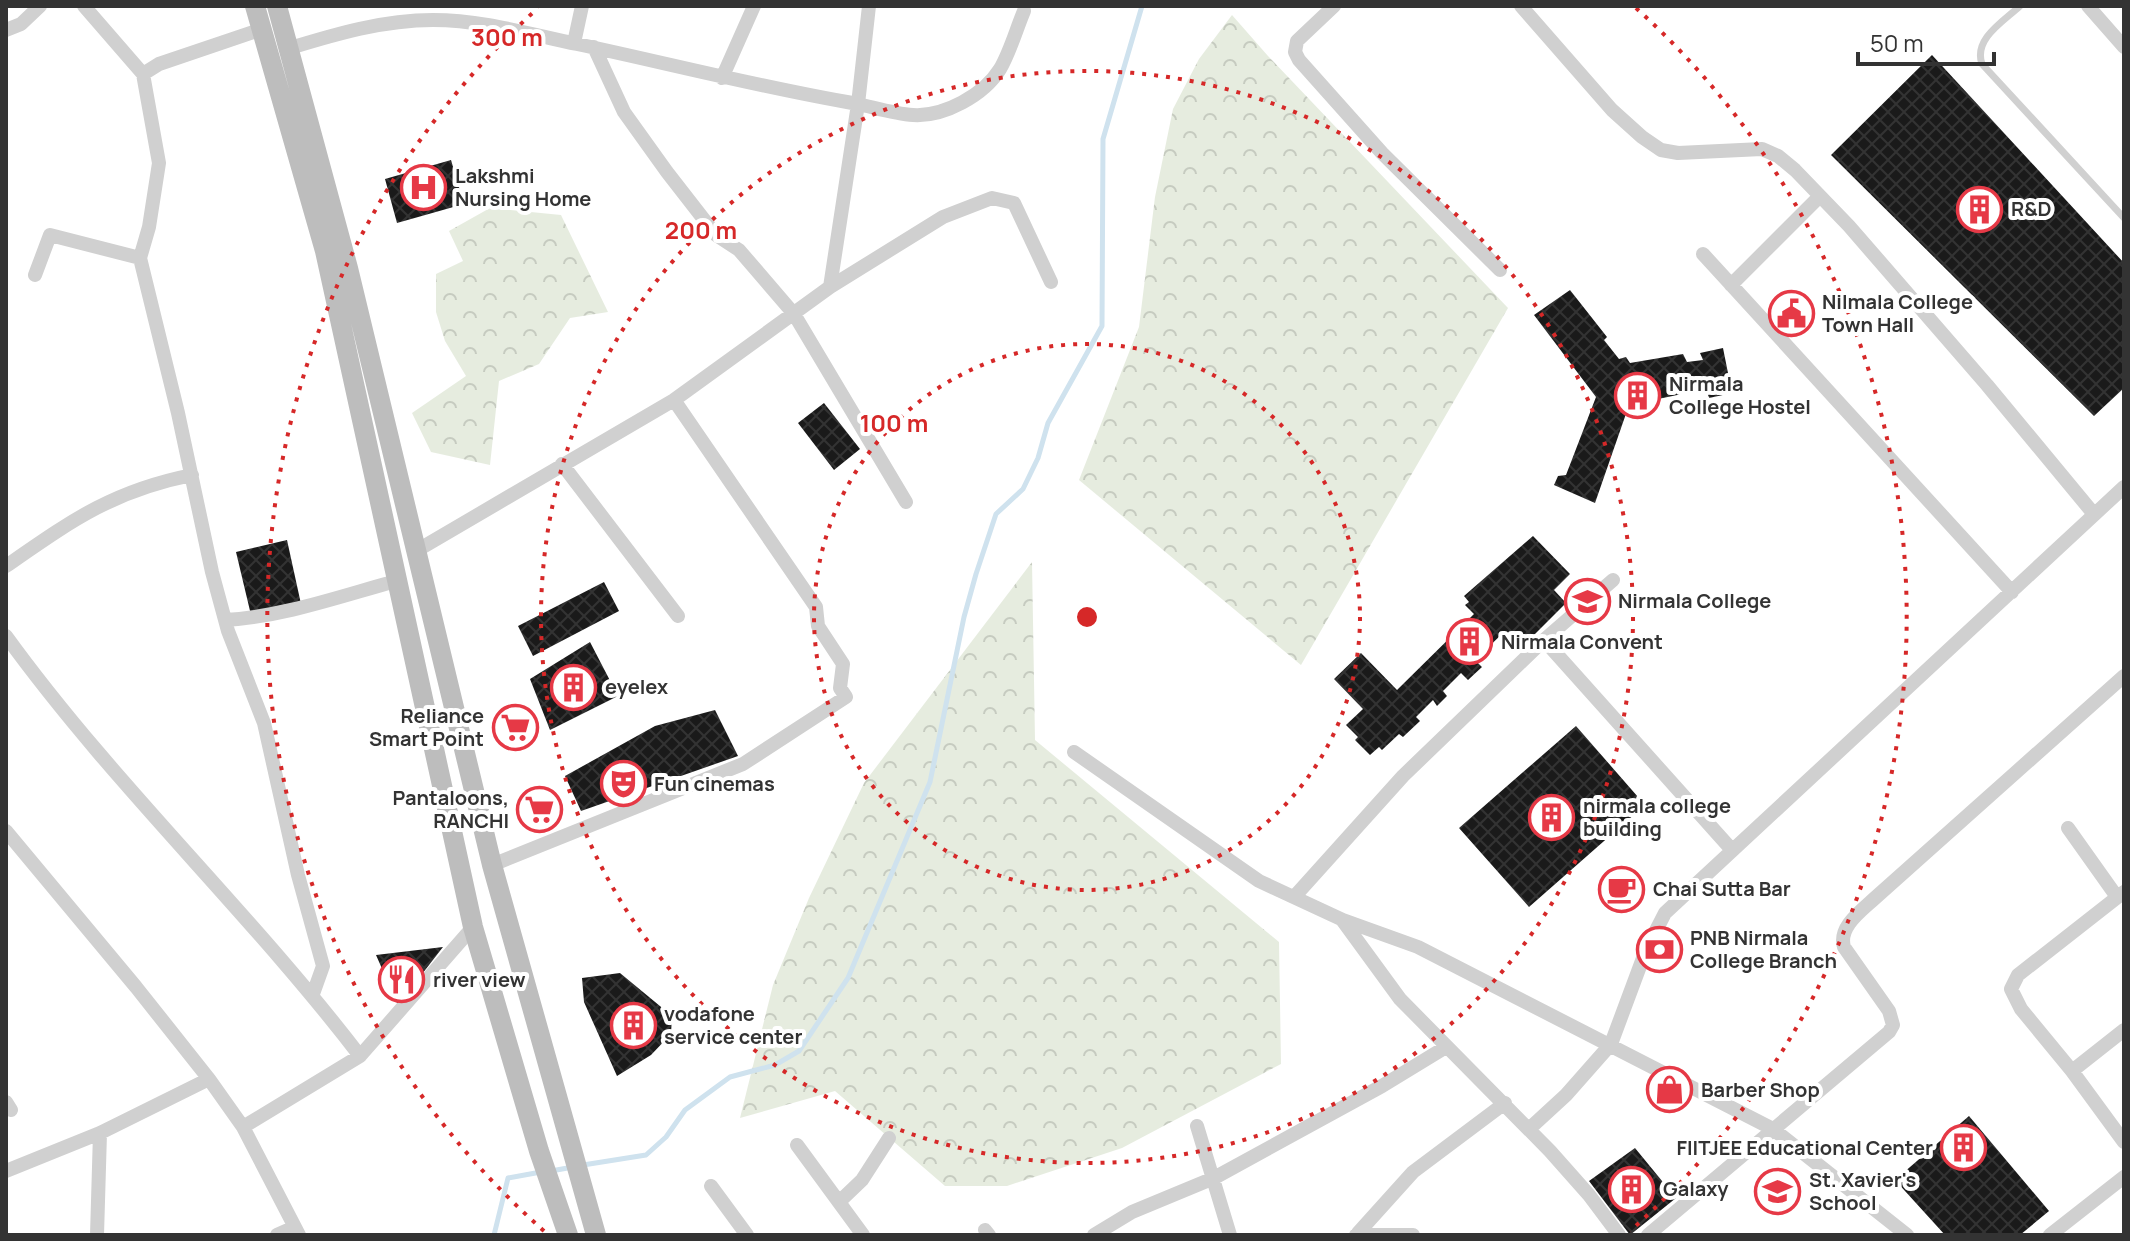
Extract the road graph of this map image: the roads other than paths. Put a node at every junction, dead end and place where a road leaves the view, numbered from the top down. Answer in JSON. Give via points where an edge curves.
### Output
{"nodes":[{"id":1,"x":40,"y":6,"type":"edge"},
{"id":2,"x":84,"y":6,"type":"edge"},
{"id":3,"x":255,"y":6,"type":"edge"},
{"id":4,"x":277,"y":6,"type":"edge"},
{"id":5,"x":582,"y":6,"type":"edge"},
{"id":6,"x":754,"y":6,"type":"edge"},
{"id":7,"x":869,"y":6,"type":"edge"},
{"id":8,"x":1334,"y":6,"type":"edge"},
{"id":9,"x":1521,"y":6,"type":"edge"},
{"id":10,"x":2020,"y":6,"type":"edge"},
{"id":11,"x":2088,"y":6,"type":"edge"},
{"id":12,"x":1024,"y":11,"type":"dead end"},
{"id":13,"x":262,"y":29,"type":"junction"},
{"id":14,"x":6,"y":30,"type":"edge"},
{"id":15,"x":574,"y":43,"type":"junction"},
{"id":16,"x":594,"y":47,"type":"junction"},
{"id":17,"x":2124,"y":47,"type":"edge"},
{"id":18,"x":290,"y":48,"type":"junction"},
{"id":19,"x":143,"y":74,"type":"junction"},
{"id":20,"x":722,"y":78,"type":"junction"},
{"id":21,"x":858,"y":104,"type":"junction"},
{"id":22,"x":1820,"y":196,"type":"junction"},
{"id":23,"x":2124,"y":218,"type":"edge"},
{"id":24,"x":1703,"y":254,"type":"dead end"},
{"id":25,"x":140,"y":258,"type":"junction"},
{"id":26,"x":1500,"y":270,"type":"dead end"},
{"id":27,"x":35,"y":275,"type":"dead end"},
{"id":28,"x":1051,"y":282,"type":"dead end"},
{"id":29,"x":1731,"y":285,"type":"junction"},
{"id":30,"x":830,"y":287,"type":"junction"},
{"id":31,"x":794,"y":314,"type":"junction"},
{"id":32,"x":674,"y":400,"type":"junction"},
{"id":33,"x":562,"y":464,"type":"junction"},
{"id":34,"x":192,"y":475,"type":"junction"},
{"id":35,"x":2122,"y":492,"type":"edge"},
{"id":36,"x":906,"y":502,"type":"dead end"},
{"id":37,"x":2093,"y":513,"type":"junction"},
{"id":38,"x":416,"y":551,"type":"junction"},
{"id":39,"x":6,"y":566,"type":"edge"},
{"id":40,"x":1613,"y":580,"type":"dead end"},
{"id":41,"x":396,"y":581,"type":"junction"},
{"id":42,"x":2012,"y":592,"type":"junction"},
{"id":43,"x":678,"y":616,"type":"dead end"},
{"id":44,"x":225,"y":620,"type":"junction"},
{"id":45,"x":6,"y":636,"type":"edge"},
{"id":46,"x":1544,"y":640,"type":"junction"},
{"id":47,"x":2124,"y":676,"type":"edge"},
{"id":48,"x":1074,"y":752,"type":"dead end"},
{"id":49,"x":2068,"y":828,"type":"dead end"},
{"id":50,"x":6,"y":831,"type":"edge"},
{"id":51,"x":1732,"y":850,"type":"junction"},
{"id":52,"x":492,"y":865,"type":"junction"},
{"id":53,"x":2121,"y":895,"type":"edge"},
{"id":54,"x":1295,"y":896,"type":"junction"},
{"id":55,"x":1343,"y":920,"type":"junction"},
{"id":56,"x":473,"y":927,"type":"junction"},
{"id":57,"x":313,"y":994,"type":"junction"},
{"id":58,"x":2124,"y":1030,"type":"edge"},
{"id":59,"x":1611,"y":1044,"type":"junction"},
{"id":60,"x":1446,"y":1047,"type":"junction"},
{"id":61,"x":360,"y":1056,"type":"junction"},
{"id":62,"x":2072,"y":1071,"type":"junction"},
{"id":63,"x":553,"y":1078,"type":"junction"},
{"id":64,"x":209,"y":1079,"type":"junction"},
{"id":65,"x":522,"y":1092,"type":"junction"},
{"id":66,"x":1505,"y":1103,"type":"junction"},
{"id":67,"x":1197,"y":1126,"type":"dead end"},
{"id":68,"x":243,"y":1127,"type":"junction"},
{"id":69,"x":1529,"y":1129,"type":"junction"},
{"id":70,"x":1773,"y":1129,"type":"junction"},
{"id":71,"x":100,"y":1133,"type":"junction"},
{"id":72,"x":889,"y":1138,"type":"dead end"},
{"id":73,"x":2124,"y":1142,"type":"edge"},
{"id":74,"x":797,"y":1145,"type":"dead end"},
{"id":75,"x":6,"y":1171,"type":"edge"},
{"id":76,"x":2124,"y":1177,"type":"edge"},
{"id":77,"x":1214,"y":1178,"type":"junction"},
{"id":78,"x":711,"y":1186,"type":"dead end"},
{"id":79,"x":839,"y":1202,"type":"junction"},
{"id":80,"x":297,"y":1231,"type":"edge"},
{"id":81,"x":595,"y":1232,"type":"edge"},
{"id":82,"x":1357,"y":1234,"type":"edge"},
{"id":83,"x":97,"y":1235,"type":"edge"},
{"id":84,"x":277,"y":1235,"type":"edge"},
{"id":85,"x":568,"y":1235,"type":"edge"},
{"id":86,"x":747,"y":1235,"type":"edge"},
{"id":87,"x":863,"y":1235,"type":"edge"},
{"id":88,"x":1094,"y":1235,"type":"edge"},
{"id":89,"x":1230,"y":1235,"type":"edge"},
{"id":90,"x":1413,"y":1235,"type":"edge"},
{"id":91,"x":1619,"y":1235,"type":"edge"},
{"id":92,"x":1648,"y":1235,"type":"edge"},
{"id":93,"x":1907,"y":1235,"type":"edge"},
{"id":94,"x":2050,"y":1235,"type":"edge"}],
"edges":[{"from":1,"to":14,"type":"street"},
{"from":2,"to":19,"type":"street"},
{"from":3,"to":13,"type":"main road"},
{"from":4,"to":18,"type":"main road"},
{"from":5,"to":15,"type":"street"},
{"from":6,"to":20,"type":"street"},
{"from":7,"to":21,"type":"street"},
{"from":8,"to":26,"type":"street","via":[[1297,41],[1299,60],[1382,153]]},
{"from":9,"to":22,"type":"street","via":[[1612,110],[1661,150],[1762,149],[1778,156]]},
{"from":10,"to":23,"type":"lane","via":[[1985,39],[1982,64]]},
{"from":11,"to":17,"type":"street"},
{"from":12,"to":21,"type":"street","via":[[1000,69],[962,101],[912,116]]},
{"from":13,"to":19,"type":"street"},
{"from":13,"to":41,"type":"main road","via":[[325,251]]},
{"from":15,"to":16,"type":"street"},
{"from":15,"to":18,"type":"street","via":[[538,33],[433,20],[378,24]]},
{"from":16,"to":20,"type":"street"},
{"from":16,"to":31,"type":"street","via":[[624,112],[667,172],[716,235],[739,250]]},
{"from":18,"to":38,"type":"main road"},
{"from":19,"to":25,"type":"street","via":[[159,163]]},
{"from":20,"to":21,"type":"street"},
{"from":21,"to":30,"type":"street"},
{"from":22,"to":29,"type":"street"},
{"from":22,"to":37,"type":"street"},
{"from":24,"to":29,"type":"street"},
{"from":25,"to":27,"type":"street","via":[[50,235]]},
{"from":25,"to":34,"type":"street"},
{"from":28,"to":30,"type":"street","via":[[1014,203],[992,198],[943,217]]},
{"from":29,"to":42,"type":"street"},
{"from":30,"to":31,"type":"street"},
{"from":31,"to":32,"type":"street"},
{"from":31,"to":36,"type":"street"},
{"from":32,"to":33,"type":"street"},
{"from":32,"to":52,"type":"street","via":[[816,607],[818,626],[843,664],[840,688],[846,697],[743,764]]},
{"from":33,"to":38,"type":"street"},
{"from":33,"to":43,"type":"street"},
{"from":34,"to":39,"type":"street","via":[[153,483],[92,509]]},
{"from":34,"to":44,"type":"street"},
{"from":35,"to":37,"type":"street"},
{"from":37,"to":42,"type":"street"},
{"from":38,"to":52,"type":"main road"},
{"from":40,"to":46,"type":"street"},
{"from":41,"to":44,"type":"street"},
{"from":41,"to":56,"type":"main road"},
{"from":42,"to":51,"type":"street"},
{"from":44,"to":57,"type":"street","via":[[264,723],[323,966]]},
{"from":45,"to":57,"type":"street","via":[[43,688]]},
{"from":46,"to":51,"type":"street"},
{"from":46,"to":54,"type":"street","via":[[1403,776]]},
{"from":47,"to":70,"type":"street","via":[[1848,925],[1844,947],[1889,1011],[1893,1025]]},
{"from":48,"to":54,"type":"street","via":[[1259,881]]},
{"from":49,"to":53,"type":"street"},
{"from":50,"to":64,"type":"street"},
{"from":51,"to":59,"type":"street","via":[[1665,913]]},
{"from":52,"to":63,"type":"main road"},
{"from":53,"to":62,"type":"street","via":[[2013,982],[2013,997]]},
{"from":54,"to":55,"type":"street"},
{"from":55,"to":59,"type":"street","via":[[1418,947]]},
{"from":55,"to":60,"type":"street","via":[[1400,999]]},
{"from":56,"to":61,"type":"street"},
{"from":56,"to":65,"type":"main road"},
{"from":57,"to":61,"type":"street"},
{"from":58,"to":62,"type":"street"},
{"from":59,"to":69,"type":"street"},
{"from":59,"to":70,"type":"street"},
{"from":60,"to":66,"type":"street"},
{"from":60,"to":77,"type":"street"},
{"from":61,"to":68,"type":"street"},
{"from":62,"to":73,"type":"street"},
{"from":63,"to":65,"type":"main road"},
{"from":63,"to":81,"type":"main road"},
{"from":64,"to":68,"type":"street"},
{"from":64,"to":71,"type":"street"},
{"from":65,"to":85,"type":"main road"},
{"from":66,"to":69,"type":"street"},
{"from":66,"to":82,"type":"street","via":[[1413,1172]]},
{"from":67,"to":77,"type":"street"},
{"from":68,"to":80,"type":"street"},
{"from":69,"to":91,"type":"street"},
{"from":70,"to":92,"type":"street"},
{"from":70,"to":93,"type":"street"},
{"from":71,"to":75,"type":"street"},
{"from":71,"to":83,"type":"street"},
{"from":72,"to":79,"type":"street","via":[[862,1180]]},
{"from":74,"to":79,"type":"street"},
{"from":76,"to":94,"type":"street"},
{"from":77,"to":88,"type":"street","via":[[1132,1212]]},
{"from":77,"to":89,"type":"street"},
{"from":78,"to":86,"type":"street"},
{"from":79,"to":87,"type":"street"},
{"from":80,"to":84,"type":"street"},
{"from":82,"to":90,"type":"street"}]}
